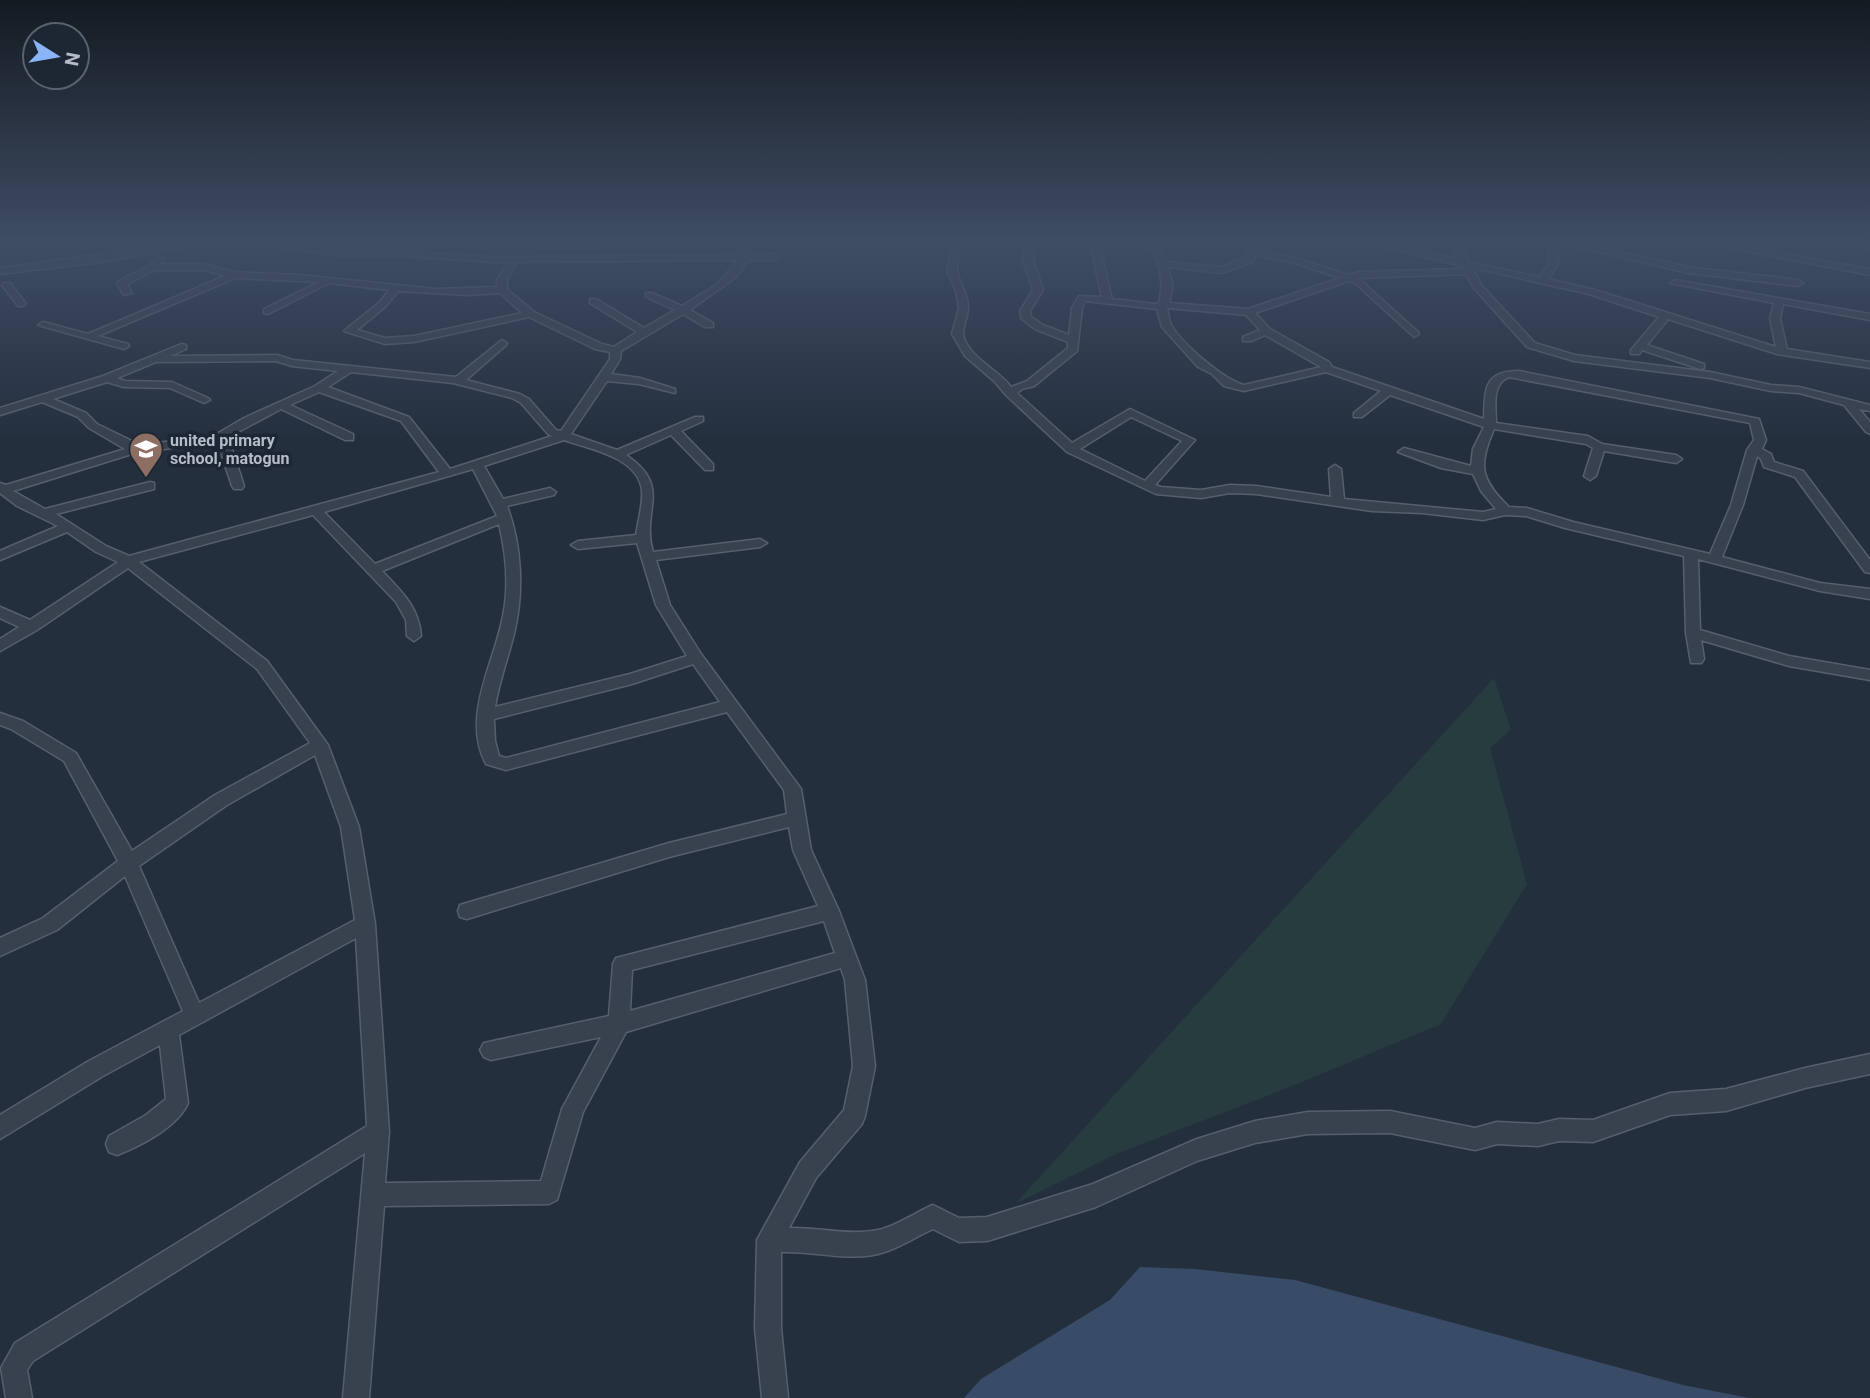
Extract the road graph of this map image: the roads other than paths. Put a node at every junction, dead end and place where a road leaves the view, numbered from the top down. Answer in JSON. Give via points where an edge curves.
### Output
{"nodes":[{"id":1,"x":152,"y":308,"type":"edge"},
{"id":2,"x":274,"y":308,"type":"edge"},
{"id":3,"x":378,"y":308,"type":"edge"},
{"id":4,"x":524,"y":308,"type":"edge"},
{"id":5,"x":605,"y":308,"type":"edge"},
{"id":6,"x":964,"y":308,"type":"edge"},
{"id":7,"x":1027,"y":308,"type":"edge"},
{"id":8,"x":1079,"y":308,"type":"edge"},
{"id":9,"x":1163,"y":308,"type":"edge"},
{"id":10,"x":1203,"y":308,"type":"edge"},
{"id":11,"x":1262,"y":308,"type":"edge"},
{"id":12,"x":1387,"y":308,"type":"edge"},
{"id":13,"x":1496,"y":308,"type":"edge"},
{"id":14,"x":1641,"y":308,"type":"edge"},
{"id":15,"x":1778,"y":308,"type":"edge"},
{"id":16,"x":1821,"y":308,"type":"edge"},
{"id":17,"x":681,"y":309,"type":"joint"},
{"id":18,"x":268,"y":311,"type":"dead end"},
{"id":19,"x":1249,"y":312,"type":"junction"},
{"id":20,"x":530,"y":314,"type":"junction"},
{"id":21,"x":1665,"y":316,"type":"junction"},
{"id":22,"x":1870,"y":317,"type":"edge"},
{"id":23,"x":709,"y":324,"type":"dead end"},
{"id":24,"x":43,"y":325,"type":"dead end"},
{"id":25,"x":643,"y":331,"type":"junction"},
{"id":26,"x":1266,"y":331,"type":"junction"},
{"id":27,"x":1414,"y":334,"type":"dead end"},
{"id":28,"x":1075,"y":336,"type":"junction"},
{"id":29,"x":89,"y":337,"type":"junction"},
{"id":30,"x":1247,"y":339,"type":"dead end"},
{"id":31,"x":502,"y":343,"type":"dead end"},
{"id":32,"x":124,"y":346,"type":"dead end"},
{"id":33,"x":1640,"y":346,"type":"junction"},
{"id":34,"x":182,"y":347,"type":"dead end"},
{"id":35,"x":616,"y":350,"type":"junction"},
{"id":36,"x":1782,"y":352,"type":"junction"},
{"id":37,"x":158,"y":359,"type":"junction"},
{"id":38,"x":1625,"y":363,"type":"junction"},
{"id":39,"x":1870,"y":365,"type":"edge"},
{"id":40,"x":350,"y":368,"type":"junction"},
{"id":41,"x":1327,"y":369,"type":"junction"},
{"id":42,"x":1710,"y":375,"type":"junction"},
{"id":43,"x":604,"y":377,"type":"junction"},
{"id":44,"x":107,"y":378,"type":"junction"},
{"id":45,"x":458,"y":382,"type":"junction"},
{"id":46,"x":319,"y":388,"type":"junction"},
{"id":47,"x":671,"y":391,"type":"dead end"},
{"id":48,"x":1388,"y":391,"type":"junction"},
{"id":49,"x":1010,"y":393,"type":"junction"},
{"id":50,"x":43,"y":399,"type":"junction"},
{"id":51,"x":204,"y":400,"type":"dead end"},
{"id":52,"x":1849,"y":404,"type":"junction"},
{"id":53,"x":283,"y":405,"type":"junction"},
{"id":54,"x":1870,"y":408,"type":"edge"},
{"id":55,"x":0,"y":412,"type":"edge"},
{"id":56,"x":1359,"y":415,"type":"dead end"},
{"id":57,"x":699,"y":419,"type":"dead end"},
{"id":58,"x":1490,"y":425,"type":"junction"},
{"id":59,"x":673,"y":430,"type":"junction"},
{"id":60,"x":1870,"y":430,"type":"edge"},
{"id":61,"x":349,"y":436,"type":"dead end"},
{"id":62,"x":564,"y":436,"type":"junction"},
{"id":63,"x":218,"y":438,"type":"junction"},
{"id":64,"x":1599,"y":447,"type":"junction"},
{"id":65,"x":133,"y":450,"type":"junction"},
{"id":66,"x":1071,"y":450,"type":"junction"},
{"id":67,"x":1756,"y":450,"type":"junction"},
{"id":68,"x":1404,"y":452,"type":"dead end"},
{"id":69,"x":617,"y":454,"type":"junction"},
{"id":70,"x":1676,"y":459,"type":"dead end"},
{"id":71,"x":477,"y":465,"type":"junction"},
{"id":72,"x":709,"y":467,"type":"dead end"},
{"id":73,"x":1335,"y":469,"type":"dead end"},
{"id":74,"x":1477,"y":471,"type":"junction"},
{"id":75,"x":447,"y":474,"type":"junction"},
{"id":76,"x":1590,"y":476,"type":"dead end"},
{"id":77,"x":150,"y":486,"type":"dead end"},
{"id":78,"x":238,"y":486,"type":"dead end"},
{"id":79,"x":1147,"y":487,"type":"junction"},
{"id":80,"x":3,"y":488,"type":"edge"},
{"id":81,"x":550,"y":492,"type":"dead end"},
{"id":82,"x":1338,"y":501,"type":"junction"},
{"id":83,"x":316,"y":511,"type":"junction"},
{"id":84,"x":501,"y":511,"type":"junction"},
{"id":85,"x":1505,"y":511,"type":"junction"},
{"id":86,"x":44,"y":513,"type":"junction"},
{"id":87,"x":66,"y":527,"type":"junction"},
{"id":88,"x":642,"y":538,"type":"junction"},
{"id":89,"x":760,"y":544,"type":"dead end"},
{"id":90,"x":578,"y":545,"type":"dead end"},
{"id":91,"x":1691,"y":553,"type":"junction"},
{"id":92,"x":0,"y":556,"type":"edge"},
{"id":93,"x":649,"y":557,"type":"junction"},
{"id":94,"x":1714,"y":560,"type":"junction"},
{"id":95,"x":128,"y":561,"type":"junction"},
{"id":96,"x":1870,"y":569,"type":"edge"},
{"id":97,"x":372,"y":570,"type":"junction"},
{"id":98,"x":1870,"y":594,"type":"edge"},
{"id":99,"x":0,"y":612,"type":"edge"},
{"id":100,"x":32,"y":626,"type":"junction"},
{"id":101,"x":1693,"y":633,"type":"junction"},
{"id":102,"x":414,"y":636,"type":"dead end"},
{"id":103,"x":0,"y":646,"type":"edge"},
{"id":104,"x":696,"y":658,"type":"junction"},
{"id":105,"x":1696,"y":659,"type":"dead end"},
{"id":106,"x":1870,"y":675,"type":"edge"},
{"id":107,"x":732,"y":705,"type":"junction"},
{"id":108,"x":485,"y":715,"type":"junction"},
{"id":109,"x":0,"y":719,"type":"edge"},
{"id":110,"x":320,"y":745,"type":"junction"},
{"id":111,"x":794,"y":818,"type":"junction"},
{"id":112,"x":129,"y":863,"type":"junction"},
{"id":113,"x":467,"y":911,"type":"dead end"},
{"id":114,"x":830,"y":911,"type":"junction"},
{"id":115,"x":365,"y":924,"type":"junction"},
{"id":116,"x":0,"y":947,"type":"edge"},
{"id":117,"x":847,"y":958,"type":"junction"},
{"id":118,"x":194,"y":1014,"type":"junction"},
{"id":119,"x":619,"y":1024,"type":"junction"},
{"id":120,"x":168,"y":1028,"type":"junction"},
{"id":121,"x":491,"y":1050,"type":"dead end"},
{"id":122,"x":1870,"y":1064,"type":"edge"},
{"id":123,"x":0,"y":1128,"type":"edge"},
{"id":124,"x":378,"y":1132,"type":"junction"},
{"id":125,"x":117,"y":1144,"type":"dead end"},
{"id":126,"x":374,"y":1195,"type":"junction"},
{"id":127,"x":769,"y":1240,"type":"junction"},
{"id":128,"x":19,"y":1398,"type":"edge"},
{"id":129,"x":356,"y":1398,"type":"edge"},
{"id":130,"x":775,"y":1398,"type":"edge"}],
"edges":[{"from":1,"to":29,"type":"street"},
{"from":2,"to":18,"type":"street"},
{"from":3,"to":20,"type":"street","via":[[349,331],[385,341],[414,339]]},
{"from":4,"to":20,"type":"street"},
{"from":5,"to":25,"type":"street"},
{"from":6,"to":49,"type":"street","via":[[958,337],[965,351]]},
{"from":7,"to":28,"type":"street","via":[[1026,318],[1038,327]]},
{"from":8,"to":28,"type":"street"},
{"from":9,"to":41,"type":"street","via":[[1166,325],[1180,342],[1236,388]]},
{"from":10,"to":19,"type":"street"},
{"from":11,"to":19,"type":"street"},
{"from":12,"to":27,"type":"street"},
{"from":13,"to":38,"type":"street","via":[[1531,345],[1574,358]]},
{"from":14,"to":21,"type":"street"},
{"from":15,"to":36,"type":"street","via":[[1775,317]]},
{"from":16,"to":22,"type":"street"},
{"from":17,"to":23,"type":"street"},
{"from":17,"to":25,"type":"street"},
{"from":19,"to":26,"type":"street"},
{"from":20,"to":35,"type":"street","via":[[599,347]]},
{"from":21,"to":33,"type":"street"},
{"from":21,"to":36,"type":"street"},
{"from":24,"to":29,"type":"street"},
{"from":25,"to":35,"type":"street"},
{"from":26,"to":30,"type":"street"},
{"from":26,"to":41,"type":"street"},
{"from":28,"to":49,"type":"street","via":[[1073,349],[1030,384]]},
{"from":29,"to":32,"type":"street"},
{"from":31,"to":45,"type":"street"},
{"from":33,"to":38,"type":"street"},
{"from":33,"to":42,"type":"street","via":[[1700,366]]},
{"from":34,"to":37,"type":"street"},
{"from":35,"to":43,"type":"street"},
{"from":36,"to":39,"type":"street"},
{"from":37,"to":40,"type":"street","via":[[271,357]]},
{"from":37,"to":44,"type":"street"},
{"from":38,"to":42,"type":"street"},
{"from":40,"to":45,"type":"street"},
{"from":40,"to":46,"type":"street"},
{"from":41,"to":48,"type":"street"},
{"from":42,"to":52,"type":"street"},
{"from":43,"to":47,"type":"street"},
{"from":43,"to":62,"type":"street"},
{"from":44,"to":50,"type":"street"},
{"from":44,"to":51,"type":"street","via":[[124,384],[172,385]]},
{"from":45,"to":62,"type":"street","via":[[519,397],[552,432]]},
{"from":46,"to":53,"type":"street"},
{"from":46,"to":75,"type":"street","via":[[405,419]]},
{"from":48,"to":56,"type":"street"},
{"from":48,"to":58,"type":"street"},
{"from":49,"to":66,"type":"street"},
{"from":50,"to":55,"type":"street"},
{"from":50,"to":65,"type":"street","via":[[82,415]]},
{"from":52,"to":54,"type":"street"},
{"from":52,"to":60,"type":"street"},
{"from":53,"to":61,"type":"street"},
{"from":53,"to":63,"type":"street"},
{"from":57,"to":59,"type":"street"},
{"from":58,"to":64,"type":"street","via":[[1588,440]]},
{"from":58,"to":67,"type":"street","via":[[1495,378],[1512,373],[1755,421],[1760,440]]},
{"from":58,"to":74,"type":"street","via":[[1479,450]]},
{"from":59,"to":69,"type":"street"},
{"from":59,"to":72,"type":"street"},
{"from":62,"to":69,"type":"street"},
{"from":62,"to":71,"type":"street"},
{"from":63,"to":65,"type":"street"},
{"from":63,"to":78,"type":"street"},
{"from":64,"to":70,"type":"street"},
{"from":64,"to":76,"type":"street"},
{"from":65,"to":80,"type":"street"},
{"from":66,"to":79,"type":"street"},
{"from":66,"to":79,"type":"street","via":[[1130,412],[1189,440]]},
{"from":67,"to":94,"type":"street"},
{"from":67,"to":96,"type":"street","via":[[1767,457],[1768,464],[1801,476]]},
{"from":68,"to":74,"type":"street"},
{"from":69,"to":88,"type":"street","via":[[643,477],[648,491]]},
{"from":71,"to":75,"type":"street"},
{"from":71,"to":84,"type":"street"},
{"from":73,"to":82,"type":"street"},
{"from":74,"to":85,"type":"street","via":[[1490,497]]},
{"from":75,"to":83,"type":"street"},
{"from":77,"to":86,"type":"street"},
{"from":79,"to":82,"type":"street","via":[[1201,494],[1230,488]]},
{"from":80,"to":86,"type":"street"},
{"from":81,"to":84,"type":"street"},
{"from":82,"to":85,"type":"street","via":[[1483,516]]},
{"from":83,"to":95,"type":"street"},
{"from":83,"to":97,"type":"street"},
{"from":84,"to":97,"type":"street"},
{"from":84,"to":108,"type":"street","via":[[513,578],[511,615]]},
{"from":85,"to":91,"type":"street","via":[[1527,512]]},
{"from":86,"to":87,"type":"street"},
{"from":87,"to":92,"type":"street"},
{"from":87,"to":95,"type":"street"},
{"from":88,"to":90,"type":"street"},
{"from":88,"to":93,"type":"street"},
{"from":89,"to":93,"type":"street"},
{"from":91,"to":94,"type":"street"},
{"from":91,"to":101,"type":"street"},
{"from":93,"to":104,"type":"street","via":[[663,605]]},
{"from":94,"to":98,"type":"street","via":[[1820,587]]},
{"from":95,"to":100,"type":"street"},
{"from":95,"to":110,"type":"street","via":[[262,665]]},
{"from":97,"to":102,"type":"street","via":[[409,611]]},
{"from":99,"to":100,"type":"street"},
{"from":100,"to":103,"type":"street"},
{"from":101,"to":105,"type":"street"},
{"from":101,"to":106,"type":"street","via":[[1789,661]]},
{"from":104,"to":107,"type":"street"},
{"from":104,"to":108,"type":"street","via":[[632,679]]},
{"from":107,"to":108,"type":"street","via":[[506,764],[492,760]]},
{"from":107,"to":111,"type":"street","via":[[792,789]]},
{"from":109,"to":112,"type":"street","via":[[71,757]]},
{"from":110,"to":112,"type":"street","via":[[221,800]]},
{"from":110,"to":115,"type":"street","via":[[350,827]]},
{"from":111,"to":113,"type":"street"},
{"from":111,"to":114,"type":"street","via":[[802,850]]},
{"from":112,"to":116,"type":"street","via":[[50,924]]},
{"from":112,"to":118,"type":"street"},
{"from":114,"to":117,"type":"street"},
{"from":114,"to":119,"type":"street","via":[[623,964]]},
{"from":115,"to":118,"type":"street"},
{"from":115,"to":124,"type":"street"},
{"from":117,"to":119,"type":"street"},
{"from":117,"to":127,"type":"street","via":[[855,980],[864,1066],[857,1105],[847,1126],[808,1170]]},
{"from":118,"to":120,"type":"street"},
{"from":119,"to":121,"type":"street"},
{"from":119,"to":126,"type":"street","via":[[573,1109],[549,1192]]},
{"from":120,"to":123,"type":"street"},
{"from":120,"to":125,"type":"street","via":[[177,1103],[154,1123]]},
{"from":122,"to":127,"type":"street","via":[[1726,1100],[1670,1104],[1593,1131],[1497,1133],[1475,1139],[1390,1122],[1308,1123],[1255,1132],[1197,1150],[1096,1195],[995,1228],[961,1230],[933,1217],[875,1243]]},
{"from":124,"to":126,"type":"street"},
{"from":124,"to":128,"type":"street","via":[[24,1352],[13,1368]]},
{"from":126,"to":129,"type":"street"},
{"from":127,"to":130,"type":"street","via":[[768,1328]]}]}
